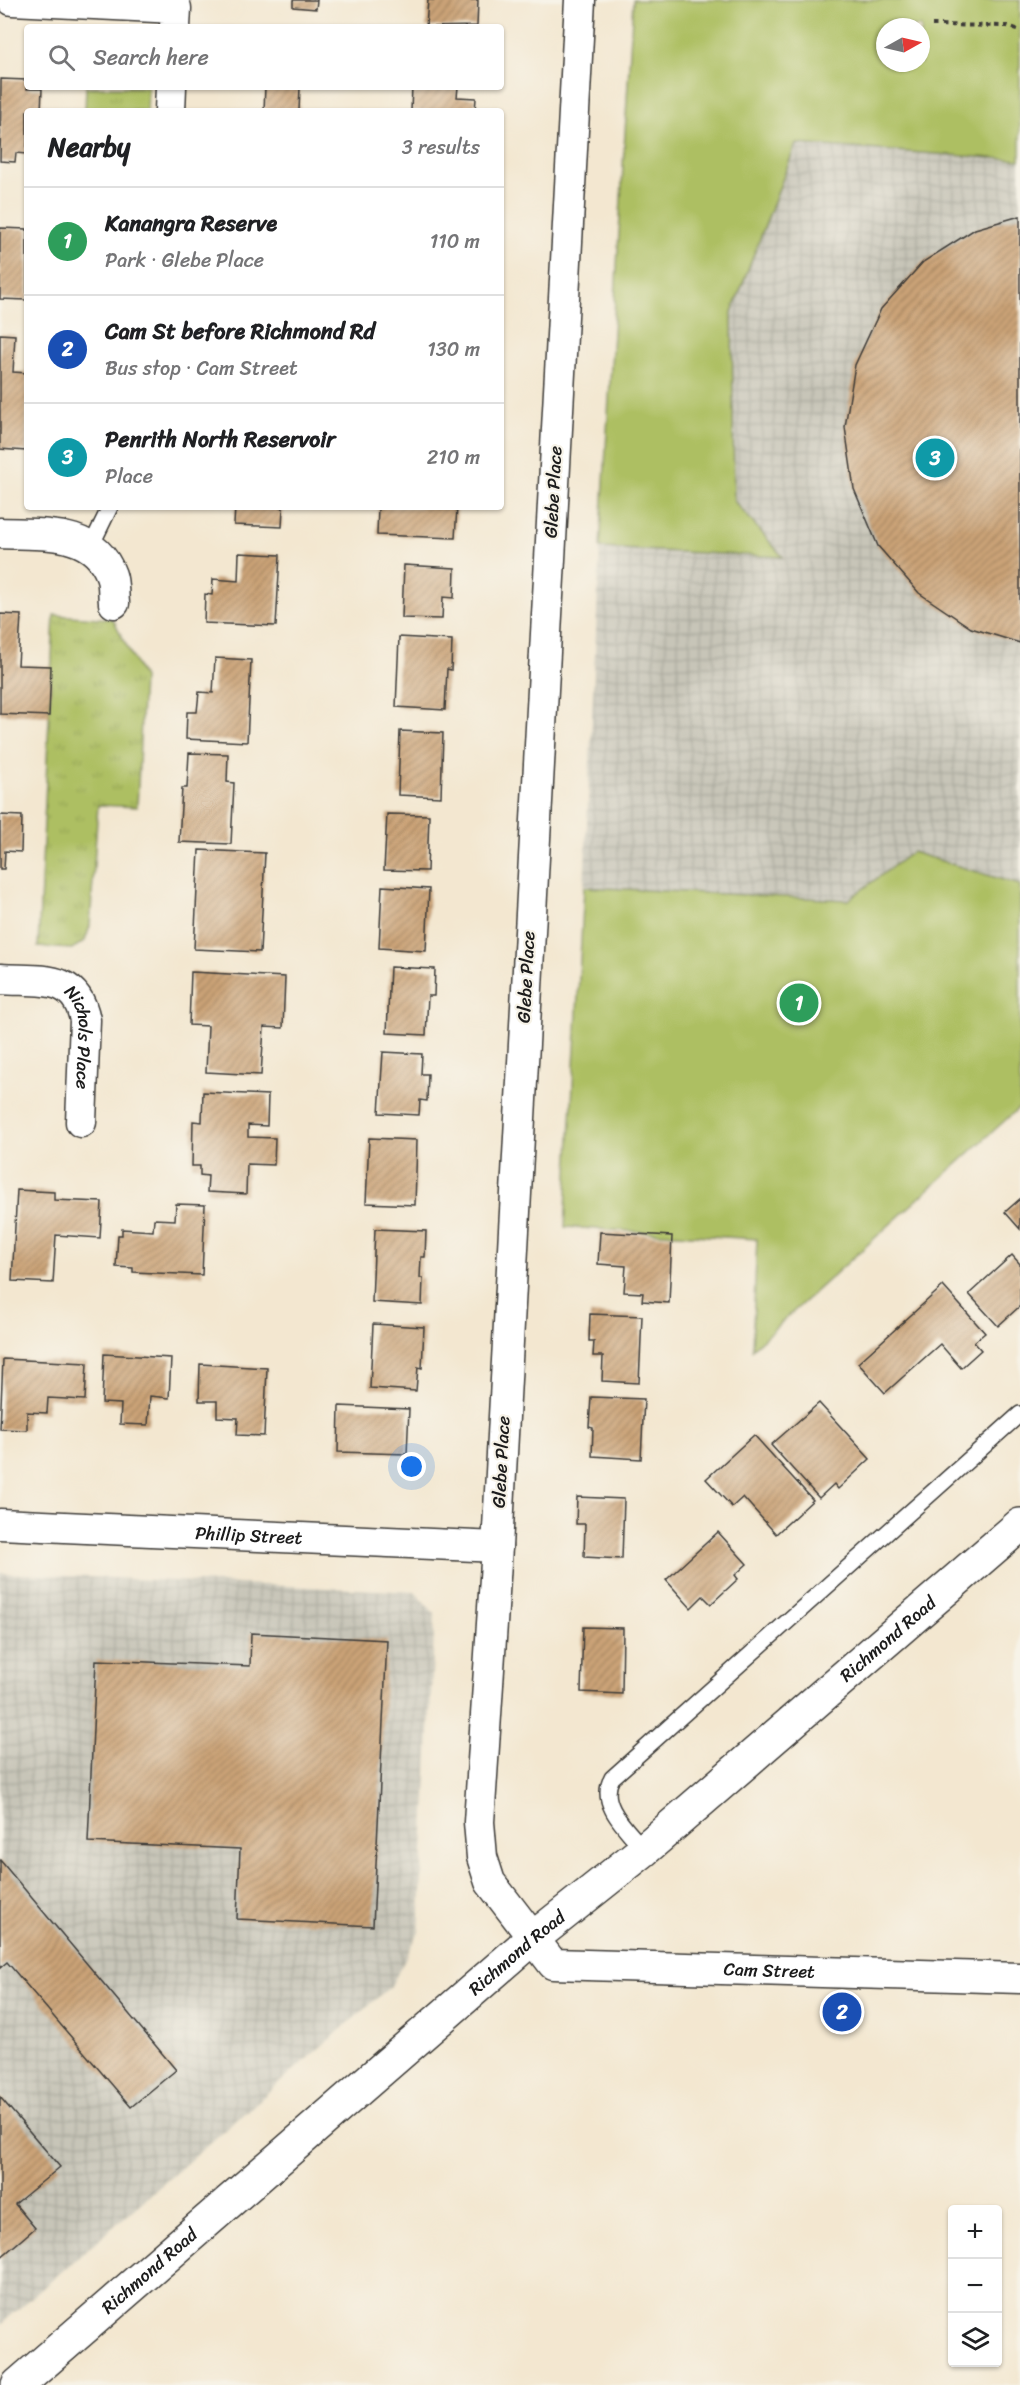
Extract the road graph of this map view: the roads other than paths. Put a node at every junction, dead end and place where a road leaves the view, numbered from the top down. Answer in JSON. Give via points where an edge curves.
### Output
{"nodes":[{"id":1,"x":12,"y":0,"type":"edge"},
{"id":2,"x":580,"y":0,"type":"edge"},
{"id":3,"x":175,"y":24,"type":"edge"},
{"id":4,"x":171,"y":90,"type":"edge"},
{"id":5,"x":170,"y":108,"type":"edge"},
{"id":6,"x":109,"y":510,"type":"edge"},
{"id":7,"x":0,"y":533,"type":"edge"},
{"id":8,"x":91,"y":546,"type":"junction"},
{"id":9,"x":114,"y":603,"type":"dead end"},
{"id":10,"x":0,"y":980,"type":"edge"},
{"id":11,"x":81,"y":1122,"type":"dead end"},
{"id":12,"x":1020,"y":1414,"type":"edge"},
{"id":13,"x":0,"y":1524,"type":"edge"},
{"id":14,"x":1020,"y":1525,"type":"edge"},
{"id":15,"x":497,"y":1547,"type":"junction"},
{"id":16,"x":644,"y":1850,"type":"junction"},
{"id":17,"x":532,"y":1939,"type":"junction"},
{"id":18,"x":1020,"y":1977,"type":"edge"},
{"id":19,"x":18,"y":2385,"type":"edge"}],
"edges":[{"from":1,"to":3,"type":"street","via":[[176,8]]},
{"from":2,"to":15,"type":"street","name":"Glebe Place"},
{"from":4,"to":5,"type":"street"},
{"from":6,"to":8,"type":"lane"},
{"from":7,"to":8,"type":"street","via":[[59,536]]},
{"from":8,"to":9,"type":"street","via":[[111,576]]},
{"from":10,"to":11,"type":"street","name":"Nichols Place","via":[[57,982],[73,991],[82,1005],[85,1020]]},
{"from":12,"to":16,"type":"lane","via":[[612,1778],[607,1787],[610,1806]]},
{"from":13,"to":15,"type":"street","name":"Phillip Street"},
{"from":14,"to":16,"type":"street","name":"Richmond Road"},
{"from":15,"to":17,"type":"street","name":"Glebe Place","via":[[479,1834],[490,1882]]},
{"from":16,"to":17,"type":"street","name":"Richmond Road"},
{"from":17,"to":18,"type":"street","name":"Cam Street","via":[[553,1964]]},
{"from":17,"to":19,"type":"street","name":"Richmond Road"}]}
